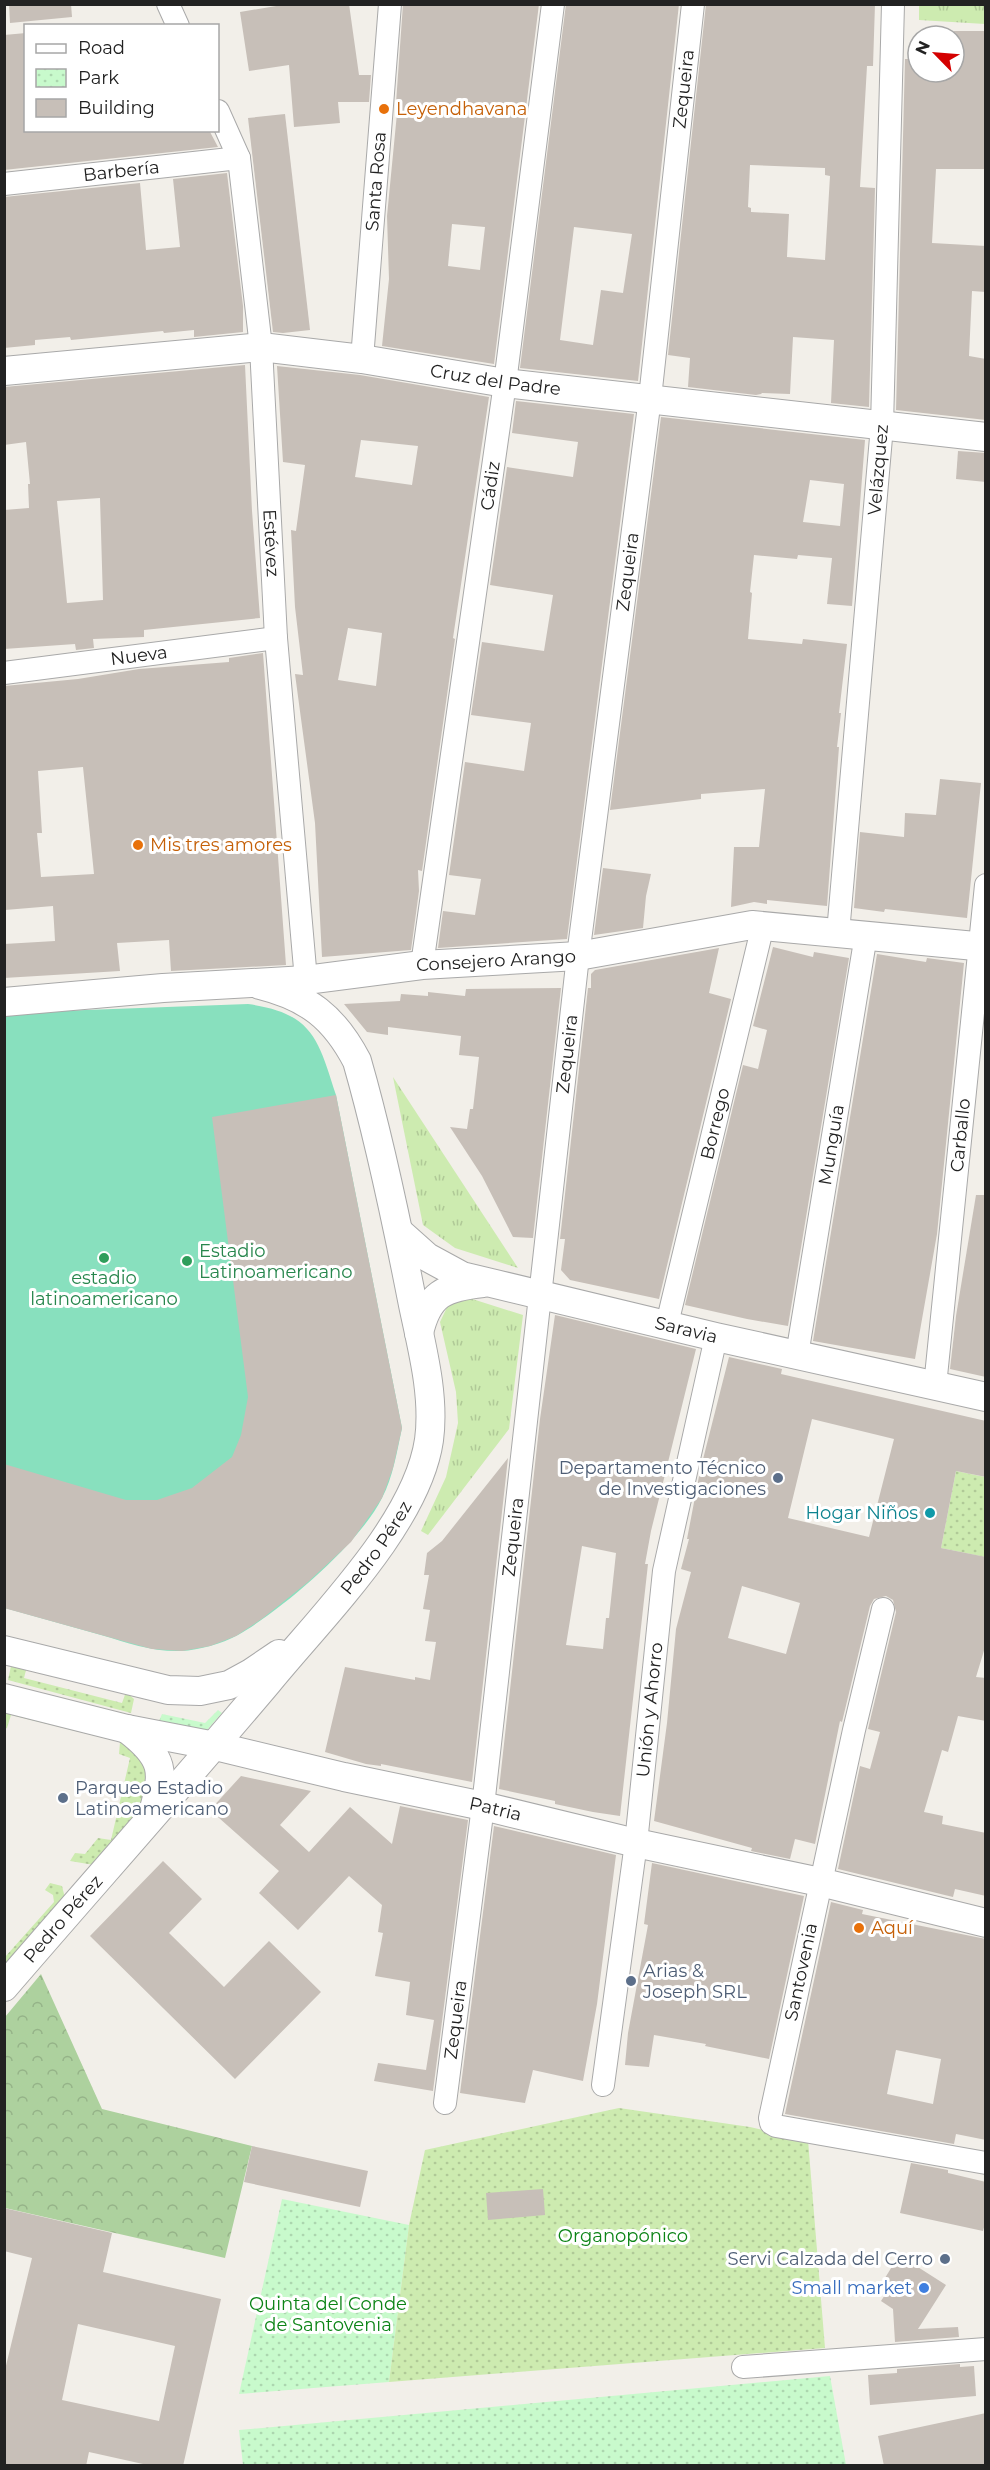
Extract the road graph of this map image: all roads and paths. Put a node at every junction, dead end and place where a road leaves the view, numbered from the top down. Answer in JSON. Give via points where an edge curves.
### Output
{"nodes":[{"id":1,"x":168,"y":4,"type":"edge"},
{"id":2,"x":390,"y":4,"type":"edge"},
{"id":3,"x":553,"y":4,"type":"edge"},
{"id":4,"x":693,"y":4,"type":"edge"},
{"id":5,"x":893,"y":4,"type":"edge"},
{"id":6,"x":177,"y":24,"type":"edge"},
{"id":7,"x":219,"y":113,"type":"edge"},
{"id":8,"x":239,"y":158,"type":"junction"},
{"id":9,"x":4,"y":184,"type":"edge"},
{"id":10,"x":261,"y":347,"type":"junction"},
{"id":11,"x":362,"y":359,"type":"junction"},
{"id":12,"x":4,"y":370,"type":"edge"},
{"id":13,"x":506,"y":383,"type":"junction"},
{"id":14,"x":650,"y":398,"type":"junction"},
{"id":15,"x":882,"y":426,"type":"junction"},
{"id":16,"x":986,"y":437,"type":"edge"},
{"id":17,"x":276,"y":638,"type":"junction"},
{"id":18,"x":4,"y":673,"type":"edge"},
{"id":19,"x":986,"y":885,"type":"edge"},
{"id":20,"x":763,"y":925,"type":"junction"},
{"id":21,"x":852,"y":934,"type":"junction"},
{"id":22,"x":983,"y":946,"type":"edge"},
{"id":23,"x":578,"y":956,"type":"junction"},
{"id":24,"x":422,"y":965,"type":"junction"},
{"id":25,"x":306,"y":980,"type":"junction"},
{"id":26,"x":260,"y":985,"type":"junction"},
{"id":27,"x":4,"y":1002,"type":"edge"},
{"id":28,"x":316,"y":1008,"type":"junction"},
{"id":29,"x":399,"y":1232,"type":"junction"},
{"id":30,"x":488,"y":1283,"type":"junction"},
{"id":31,"x":539,"y":1296,"type":"junction"},
{"id":32,"x":667,"y":1324,"type":"junction"},
{"id":33,"x":419,"y":1333,"type":"junction"},
{"id":34,"x":716,"y":1337,"type":"junction"},
{"id":35,"x":797,"y":1355,"type":"junction"},
{"id":36,"x":935,"y":1386,"type":"junction"},
{"id":37,"x":986,"y":1396,"type":"edge"},
{"id":38,"x":883,"y":1609,"type":"dead end"},
{"id":39,"x":316,"y":1624,"type":"junction"},
{"id":40,"x":4,"y":1650,"type":"edge"},
{"id":41,"x":200,"y":1691,"type":"junction"},
{"id":42,"x":4,"y":1698,"type":"edge"},
{"id":43,"x":238,"y":1717,"type":"junction"},
{"id":44,"x":127,"y":1729,"type":"junction"},
{"id":45,"x":215,"y":1746,"type":"junction"},
{"id":46,"x":483,"y":1806,"type":"junction"},
{"id":47,"x":152,"y":1815,"type":"junction"},
{"id":48,"x":636,"y":1844,"type":"junction"},
{"id":49,"x":820,"y":1882,"type":"junction"},
{"id":50,"x":986,"y":1923,"type":"edge"},
{"id":51,"x":4,"y":1987,"type":"edge"},
{"id":52,"x":603,"y":2085,"type":"dead end"},
{"id":53,"x":445,"y":2103,"type":"dead end"},
{"id":54,"x":986,"y":2163,"type":"edge"},
{"id":55,"x":986,"y":2349,"type":"edge"},
{"id":56,"x":743,"y":2367,"type":"dead end"}],
"edges":[{"from":1,"to":6,"type":"street"},
{"from":2,"to":11,"type":"street","name":"Santa Rosa"},
{"from":3,"to":13,"type":"street","name":"Cádiz"},
{"from":4,"to":14,"type":"street","name":"Zequeira"},
{"from":5,"to":15,"type":"street","name":"Velázquez"},
{"from":7,"to":8,"type":"street","name":"Estévez"},
{"from":8,"to":9,"type":"street","name":"Barbería"},
{"from":8,"to":10,"type":"street","name":"Estévez"},
{"from":10,"to":11,"type":"street","name":"Cruz del Padre"},
{"from":10,"to":12,"type":"street","name":"Cruz del Padre"},
{"from":10,"to":17,"type":"street","name":"Estévez"},
{"from":11,"to":13,"type":"street","name":"Cruz del Padre"},
{"from":13,"to":14,"type":"street","name":"Cruz del Padre"},
{"from":13,"to":24,"type":"street","name":"Cádiz"},
{"from":14,"to":15,"type":"street","name":"Cruz del Padre"},
{"from":14,"to":23,"type":"street","name":"Zequeira"},
{"from":15,"to":16,"type":"street","name":"Cruz del Padre"},
{"from":15,"to":21,"type":"street","name":"Velázquez"},
{"from":17,"to":18,"type":"street","name":"Nueva"},
{"from":17,"to":25,"type":"street","name":"Estévez"},
{"from":19,"to":22,"type":"street","name":"Carballo"},
{"from":20,"to":21,"type":"street","name":"Consejero Arango"},
{"from":20,"to":23,"type":"street","name":"Consejero Arango"},
{"from":20,"to":32,"type":"street","name":"Borrego"},
{"from":21,"to":22,"type":"street","name":"Consejero Arango"},
{"from":21,"to":35,"type":"street","name":"Munguía"},
{"from":22,"to":36,"type":"street","name":"Carballo"},
{"from":23,"to":24,"type":"street","name":"Consejero Arango"},
{"from":23,"to":31,"type":"street","name":"Zequeira"},
{"from":24,"to":25,"type":"street","name":"Consejero Arango"},
{"from":25,"to":26,"type":"street","name":"Consejero Arango"},
{"from":25,"to":28,"type":"street","name":"Pedro Pérez"},
{"from":26,"to":27,"type":"street","name":"Consejero Arango","via":[[163,988]]},
{"from":26,"to":28,"type":"street","name":"Pedro Pérez","via":[[286,992]]},
{"from":28,"to":29,"type":"street","name":"Pedro Pérez","via":[[346,1040],[357,1061]]},
{"from":29,"to":30,"type":"street","name":"Saravia","via":[[443,1268]]},
{"from":29,"to":33,"type":"street","name":"Pedro Pérez"},
{"from":30,"to":31,"type":"street","name":"Saravia"},
{"from":30,"to":33,"type":"street","via":[[465,1285],[432,1300]]},
{"from":31,"to":32,"type":"street","name":"Saravia"},
{"from":31,"to":46,"type":"street","name":"Zequeira"},
{"from":32,"to":34,"type":"street","name":"Saravia"},
{"from":33,"to":39,"type":"street","name":"Pedro Pérez","via":[[430,1417],[418,1480],[390,1530]]},
{"from":34,"to":35,"type":"street","name":"Saravia"},
{"from":34,"to":48,"type":"street","name":"Unión y Ahorro","via":[[664,1571]]},
{"from":35,"to":36,"type":"street","name":"Saravia"},
{"from":36,"to":37,"type":"street","name":"Saravia"},
{"from":38,"to":49,"type":"street","name":"Santovenia"},
{"from":39,"to":41,"type":"street","via":[[251,1673],[229,1685]]},
{"from":39,"to":43,"type":"street","name":"Pedro Pérez"},
{"from":40,"to":41,"type":"street","via":[[140,1685]]},
{"from":41,"to":43,"type":"street","via":[[237,1697]]},
{"from":42,"to":44,"type":"street","name":"Patria"},
{"from":43,"to":45,"type":"street","name":"Pedro Pérez"},
{"from":44,"to":45,"type":"street","name":"Patria"},
{"from":44,"to":47,"type":"street","via":[[152,1750],[158,1762],[158,1797]]},
{"from":45,"to":46,"type":"street","name":"Patria"},
{"from":45,"to":47,"type":"street","name":"Pedro Pérez"},
{"from":46,"to":48,"type":"street","name":"Patria"},
{"from":46,"to":53,"type":"street","name":"Zequeira"},
{"from":47,"to":51,"type":"street","name":"Pedro Pérez"},
{"from":48,"to":49,"type":"street","name":"Patria"},
{"from":48,"to":52,"type":"street","name":"Unión y Ahorro"},
{"from":49,"to":50,"type":"street","name":"Patria"},
{"from":49,"to":54,"type":"street","name":"Santovenia","via":[[771,2123]]},
{"from":55,"to":56,"type":"street"}]}
